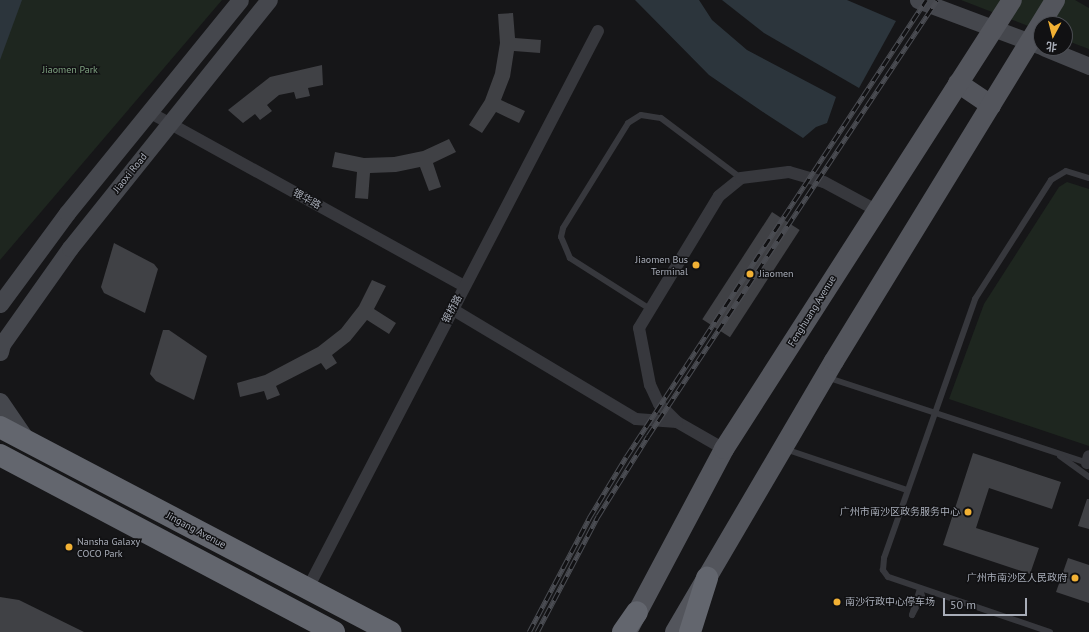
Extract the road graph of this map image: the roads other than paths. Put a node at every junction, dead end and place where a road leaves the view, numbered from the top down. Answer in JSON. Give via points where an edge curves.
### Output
{"nodes":[{"id":1,"x":240,"y":0,"type":"edge"},
{"id":2,"x":269,"y":0,"type":"edge"},
{"id":3,"x":918,"y":0,"type":"edge"},
{"id":4,"x":1012,"y":0,"type":"edge"},
{"id":5,"x":1055,"y":0,"type":"edge"},
{"id":6,"x":1049,"y":16,"type":"edge"},
{"id":7,"x":992,"y":30,"type":"junction"},
{"id":8,"x":598,"y":31,"type":"dead end"},
{"id":9,"x":1033,"y":43,"type":"edge"},
{"id":10,"x":1033,"y":51,"type":"edge"},
{"id":11,"x":1065,"y":56,"type":"edge"},
{"id":12,"x":1089,"y":66,"type":"edge"},
{"id":13,"x":958,"y":83,"type":"junction"},
{"id":14,"x":991,"y":105,"type":"junction"},
{"id":15,"x":149,"y":112,"type":"junction"},
{"id":16,"x":170,"y":123,"type":"junction"},
{"id":17,"x":741,"y":178,"type":"junction"},
{"id":18,"x":1089,"y":178,"type":"edge"},
{"id":19,"x":876,"y":210,"type":"junction"},
{"id":20,"x":464,"y":286,"type":"junction"},
{"id":21,"x":0,"y":304,"type":"edge"},
{"id":22,"x":452,"y":309,"type":"junction"},
{"id":23,"x":650,"y":310,"type":"junction"},
{"id":24,"x":1,"y":347,"type":"edge"},
{"id":25,"x":825,"y":377,"type":"junction"},
{"id":26,"x":0,"y":402,"type":"edge"},
{"id":27,"x":933,"y":412,"type":"junction"},
{"id":28,"x":677,"y":422,"type":"junction"},
{"id":29,"x":0,"y":427,"type":"edge"},
{"id":30,"x":28,"y":442,"type":"junction"},
{"id":31,"x":783,"y":448,"type":"junction"},
{"id":32,"x":724,"y":449,"type":"junction"},
{"id":33,"x":1054,"y":452,"type":"junction"},
{"id":34,"x":0,"y":456,"type":"edge"},
{"id":35,"x":1088,"y":461,"type":"edge"},
{"id":36,"x":0,"y":465,"type":"edge"},
{"id":37,"x":25,"y":469,"type":"junction"},
{"id":38,"x":1089,"y":478,"type":"edge"},
{"id":39,"x":907,"y":490,"type":"junction"},
{"id":40,"x":707,"y":578,"type":"junction"},
{"id":41,"x":308,"y":588,"type":"junction"},
{"id":42,"x":637,"y":612,"type":"junction"},
{"id":43,"x":334,"y":632,"type":"edge"},
{"id":44,"x":391,"y":632,"type":"edge"},
{"id":45,"x":623,"y":632,"type":"edge"},
{"id":46,"x":627,"y":632,"type":"edge"},
{"id":47,"x":675,"y":632,"type":"edge"},
{"id":48,"x":690,"y":632,"type":"edge"},
{"id":49,"x":1050,"y":632,"type":"edge"}],
"edges":[{"from":1,"to":15,"type":"street"},
{"from":2,"to":16,"type":"street","name":"Jiaoxi Road"},
{"from":3,"to":7,"type":"street"},
{"from":4,"to":7,"type":"main road","name":"Fenghuang Avenue"},
{"from":5,"to":6,"type":"main road"},
{"from":7,"to":9,"type":"street"},
{"from":7,"to":13,"type":"main road","name":"Fenghuang Avenue"},
{"from":8,"to":20,"type":"street","name":"银桥路"},
{"from":10,"to":14,"type":"main road"},
{"from":11,"to":12,"type":"street"},
{"from":13,"to":14,"type":"main road"},
{"from":13,"to":19,"type":"main road","name":"Fenghuang Avenue"},
{"from":14,"to":25,"type":"main road"},
{"from":15,"to":16,"type":"street","name":"银华路"},
{"from":15,"to":21,"type":"street","via":[[67,212]]},
{"from":16,"to":20,"type":"street","name":"银华路"},
{"from":16,"to":24,"type":"street","name":"Jiaoxi Road","via":[[70,248]]},
{"from":17,"to":19,"type":"street","via":[[766,173],[805,175],[824,182]]},
{"from":17,"to":23,"type":"street","via":[[719,196]]},
{"from":17,"to":23,"type":"lane","via":[[661,118],[641,115],[628,123],[562,228],[561,238],[570,258]]},
{"from":18,"to":27,"type":"lane","via":[[1066,171],[1051,180],[975,299]]},
{"from":19,"to":32,"type":"main road","name":"Fenghuang Avenue"},
{"from":20,"to":22,"type":"street","name":"银桥路"},
{"from":22,"to":28,"type":"street","via":[[636,419]]},
{"from":22,"to":41,"type":"street","name":"银桥路"},
{"from":23,"to":28,"type":"street","via":[[639,328],[645,365],[659,404]]},
{"from":25,"to":27,"type":"lane"},
{"from":25,"to":31,"type":"main road"},
{"from":26,"to":30,"type":"street"},
{"from":27,"to":33,"type":"lane"},
{"from":27,"to":39,"type":"lane"},
{"from":28,"to":32,"type":"street"},
{"from":29,"to":30,"type":"highway","name":"Jingang Avenue"},
{"from":30,"to":41,"type":"highway","name":"Jingang Avenue"},
{"from":31,"to":39,"type":"lane"},
{"from":31,"to":40,"type":"main road"},
{"from":32,"to":42,"type":"main road","name":"Fenghuang Avenue"},
{"from":33,"to":35,"type":"lane"},
{"from":33,"to":38,"type":"lane"},
{"from":34,"to":37,"type":"highway"},
{"from":36,"to":37,"type":"street"},
{"from":37,"to":43,"type":"highway"},
{"from":39,"to":49,"type":"lane","via":[[884,558],[883,570],[888,577]]},
{"from":40,"to":47,"type":"main road"},
{"from":40,"to":48,"type":"highway"},
{"from":41,"to":44,"type":"highway","name":"Jingang Avenue"},
{"from":42,"to":45,"type":"highway"},
{"from":42,"to":46,"type":"main road","name":"Fenghuang Avenue"}]}
